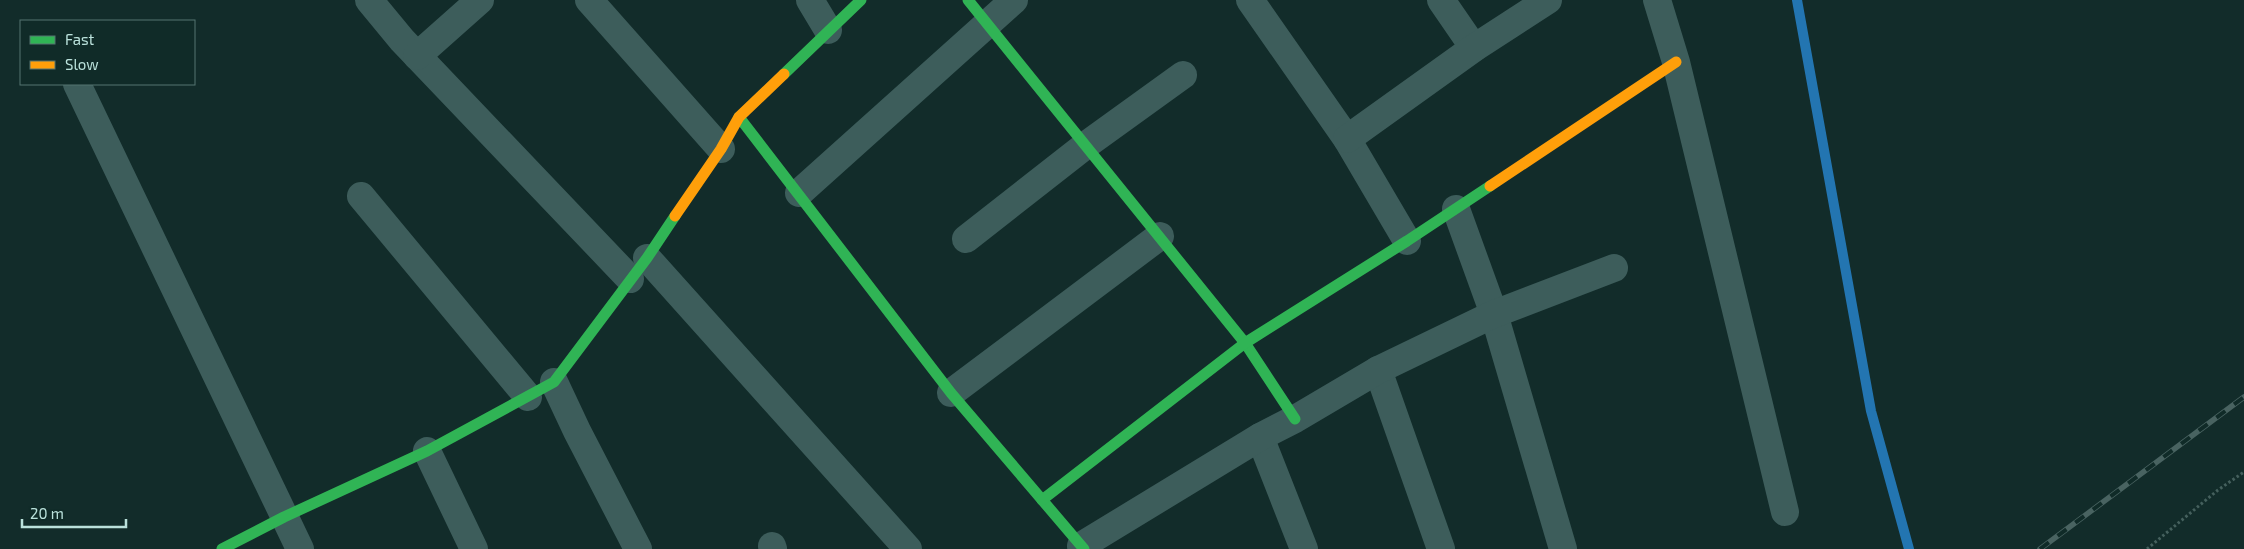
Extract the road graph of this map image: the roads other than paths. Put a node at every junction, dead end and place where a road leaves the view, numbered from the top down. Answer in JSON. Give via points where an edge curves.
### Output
{"nodes":[{"id":1,"x":369,"y":0,"type":"edge"},
{"id":2,"x":480,"y":0,"type":"edge"},
{"id":3,"x":590,"y":0,"type":"edge"},
{"id":4,"x":810,"y":0,"type":"edge"},
{"id":5,"x":861,"y":0,"type":"edge"},
{"id":6,"x":968,"y":0,"type":"edge"},
{"id":7,"x":1014,"y":0,"type":"edge"},
{"id":8,"x":1250,"y":0,"type":"edge"},
{"id":9,"x":1441,"y":0,"type":"edge"},
{"id":10,"x":1548,"y":0,"type":"edge"},
{"id":11,"x":1657,"y":0,"type":"edge"},
{"id":12,"x":987,"y":23,"type":"junction"},
{"id":13,"x":828,"y":30,"type":"junction"},
{"id":14,"x":1474,"y":48,"type":"junction"},
{"id":15,"x":417,"y":56,"type":"junction"},
{"id":16,"x":1676,"y":62,"type":"junction"},
{"id":17,"x":1183,"y":75,"type":"dead end"},
{"id":18,"x":77,"y":85,"type":"edge"},
{"id":19,"x":739,"y":117,"type":"junction"},
{"id":20,"x":1347,"y":139,"type":"junction"},
{"id":21,"x":1086,"y":145,"type":"junction"},
{"id":22,"x":720,"y":149,"type":"junction"},
{"id":23,"x":799,"y":193,"type":"junction"},
{"id":24,"x":361,"y":196,"type":"dead end"},
{"id":25,"x":1456,"y":209,"type":"junction"},
{"id":26,"x":1160,"y":236,"type":"junction"},
{"id":27,"x":966,"y":240,"type":"dead end"},
{"id":28,"x":1407,"y":241,"type":"junction"},
{"id":29,"x":647,"y":258,"type":"junction"},
{"id":30,"x":1614,"y":268,"type":"dead end"},
{"id":31,"x":630,"y":279,"type":"junction"},
{"id":32,"x":1494,"y":314,"type":"junction"},
{"id":33,"x":1245,"y":343,"type":"junction"},
{"id":34,"x":1378,"y":370,"type":"junction"},
{"id":35,"x":554,"y":382,"type":"junction"},
{"id":36,"x":951,"y":392,"type":"junction"},
{"id":37,"x":528,"y":397,"type":"junction"},
{"id":38,"x":1295,"y":419,"type":"junction"},
{"id":39,"x":1260,"y":437,"type":"junction"},
{"id":40,"x":427,"y":451,"type":"junction"},
{"id":41,"x":1042,"y":500,"type":"junction"},
{"id":42,"x":1785,"y":512,"type":"dead end"},
{"id":43,"x":284,"y":517,"type":"junction"},
{"id":44,"x":1082,"y":547,"type":"edge"},
{"id":45,"x":222,"y":549,"type":"edge"},
{"id":46,"x":300,"y":549,"type":"edge"},
{"id":47,"x":474,"y":549,"type":"edge"},
{"id":48,"x":638,"y":549,"type":"edge"},
{"id":49,"x":908,"y":549,"type":"edge"},
{"id":50,"x":1304,"y":549,"type":"edge"},
{"id":51,"x":1440,"y":549,"type":"edge"},
{"id":52,"x":1563,"y":549,"type":"edge"}],
"edges":[{"from":1,"to":15,"type":"street"},
{"from":2,"to":15,"type":"street"},
{"from":3,"to":22,"type":"street"},
{"from":4,"to":13,"type":"street"},
{"from":5,"to":13,"type":"street"},
{"from":6,"to":12,"type":"street"},
{"from":7,"to":12,"type":"street"},
{"from":8,"to":20,"type":"street"},
{"from":9,"to":14,"type":"street"},
{"from":10,"to":14,"type":"street"},
{"from":11,"to":16,"type":"street"},
{"from":12,"to":21,"type":"street"},
{"from":12,"to":23,"type":"street"},
{"from":13,"to":19,"type":"street"},
{"from":14,"to":20,"type":"street"},
{"from":15,"to":31,"type":"street"},
{"from":16,"to":25,"type":"street"},
{"from":16,"to":42,"type":"street"},
{"from":17,"to":21,"type":"street"},
{"from":18,"to":43,"type":"street"},
{"from":19,"to":22,"type":"street"},
{"from":19,"to":23,"type":"street"},
{"from":20,"to":28,"type":"street"},
{"from":21,"to":26,"type":"street"},
{"from":21,"to":27,"type":"street"},
{"from":22,"to":29,"type":"street"},
{"from":23,"to":36,"type":"street"},
{"from":24,"to":37,"type":"street"},
{"from":25,"to":28,"type":"street"},
{"from":25,"to":32,"type":"street"},
{"from":26,"to":33,"type":"street"},
{"from":26,"to":36,"type":"street"},
{"from":28,"to":33,"type":"street"},
{"from":29,"to":31,"type":"street"},
{"from":29,"to":49,"type":"street"},
{"from":30,"to":32,"type":"street"},
{"from":31,"to":35,"type":"street"},
{"from":32,"to":34,"type":"street"},
{"from":32,"to":52,"type":"street"},
{"from":33,"to":38,"type":"street"},
{"from":33,"to":41,"type":"street"},
{"from":34,"to":38,"type":"street"},
{"from":34,"to":51,"type":"street"},
{"from":35,"to":37,"type":"street"},
{"from":35,"to":48,"type":"street"},
{"from":36,"to":41,"type":"street"},
{"from":37,"to":40,"type":"street"},
{"from":38,"to":39,"type":"street"},
{"from":39,"to":44,"type":"street"},
{"from":39,"to":50,"type":"street"},
{"from":40,"to":43,"type":"street"},
{"from":40,"to":47,"type":"street"},
{"from":41,"to":44,"type":"street"},
{"from":43,"to":45,"type":"street"},
{"from":43,"to":46,"type":"street"}]}
